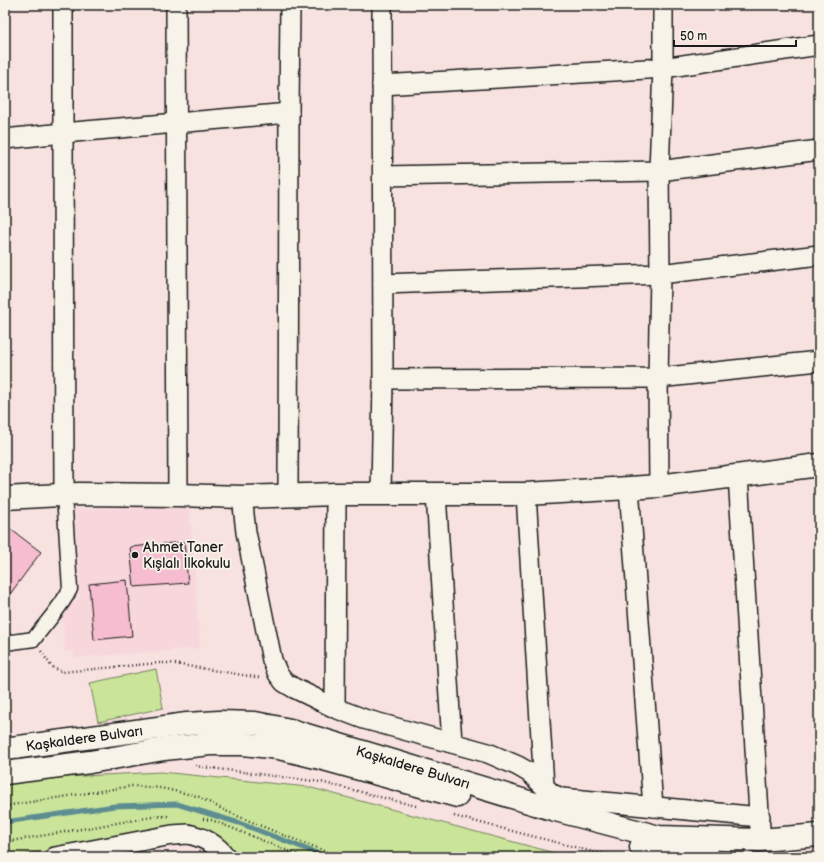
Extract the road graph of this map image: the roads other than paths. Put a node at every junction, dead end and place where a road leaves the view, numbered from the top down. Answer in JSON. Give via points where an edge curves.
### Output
{"nodes":[{"id":1,"x":63,"y":5,"type":"edge"},
{"id":2,"x":176,"y":5,"type":"edge"},
{"id":3,"x":290,"y":5,"type":"edge"},
{"id":4,"x":382,"y":5,"type":"edge"},
{"id":5,"x":663,"y":5,"type":"edge"},
{"id":6,"x":819,"y":45,"type":"edge"},
{"id":7,"x":663,"y":68,"type":"junction"},
{"id":8,"x":382,"y":85,"type":"junction"},
{"id":9,"x":289,"y":113,"type":"junction"},
{"id":10,"x":176,"y":123,"type":"junction"},
{"id":11,"x":63,"y":133,"type":"junction"},
{"id":12,"x":5,"y":140,"type":"edge"},
{"id":13,"x":819,"y":150,"type":"edge"},
{"id":14,"x":659,"y":170,"type":"junction"},
{"id":15,"x":383,"y":176,"type":"junction"},
{"id":16,"x":819,"y":255,"type":"edge"},
{"id":17,"x":660,"y":274,"type":"junction"},
{"id":18,"x":383,"y":284,"type":"junction"},
{"id":19,"x":819,"y":361,"type":"edge"},
{"id":20,"x":658,"y":378,"type":"junction"},
{"id":21,"x":383,"y":379,"type":"junction"},
{"id":22,"x":819,"y":465,"type":"edge"},
{"id":23,"x":738,"y":475,"type":"junction"},
{"id":24,"x":659,"y":486,"type":"junction"},
{"id":25,"x":629,"y":488,"type":"junction"},
{"id":26,"x":178,"y":494,"type":"junction"},
{"id":27,"x":336,"y":494,"type":"junction"},
{"id":28,"x":381,"y":494,"type":"junction"},
{"id":29,"x":436,"y":494,"type":"junction"},
{"id":30,"x":526,"y":494,"type":"junction"},
{"id":31,"x":64,"y":495,"type":"junction"},
{"id":32,"x":288,"y":495,"type":"junction"},
{"id":33,"x":242,"y":497,"type":"junction"},
{"id":34,"x":5,"y":498,"type":"edge"},
{"id":35,"x":5,"y":643,"type":"edge"},
{"id":36,"x":335,"y":708,"type":"junction"},
{"id":37,"x":452,"y":744,"type":"junction"},
{"id":38,"x":5,"y":749,"type":"edge"},
{"id":39,"x":5,"y":773,"type":"edge"},
{"id":40,"x":544,"y":786,"type":"junction"},
{"id":41,"x":653,"y":807,"type":"junction"},
{"id":42,"x":760,"y":817,"type":"junction"},
{"id":43,"x":819,"y":836,"type":"edge"},
{"id":44,"x":760,"y":840,"type":"junction"},
{"id":45,"x":55,"y":857,"type":"edge"},
{"id":46,"x":226,"y":857,"type":"edge"},
{"id":47,"x":708,"y":857,"type":"edge"}],
"edges":[{"from":1,"to":11,"type":"street"},
{"from":2,"to":10,"type":"street"},
{"from":3,"to":9,"type":"street"},
{"from":4,"to":8,"type":"street"},
{"from":5,"to":7,"type":"street"},
{"from":6,"to":7,"type":"street"},
{"from":7,"to":8,"type":"street"},
{"from":7,"to":14,"type":"street"},
{"from":8,"to":15,"type":"street"},
{"from":9,"to":10,"type":"street"},
{"from":9,"to":32,"type":"street"},
{"from":10,"to":11,"type":"street"},
{"from":10,"to":26,"type":"street"},
{"from":11,"to":12,"type":"street"},
{"from":11,"to":31,"type":"street"},
{"from":13,"to":14,"type":"street"},
{"from":14,"to":15,"type":"street"},
{"from":14,"to":17,"type":"street"},
{"from":15,"to":18,"type":"street"},
{"from":16,"to":17,"type":"street"},
{"from":17,"to":18,"type":"street"},
{"from":17,"to":20,"type":"street"},
{"from":18,"to":21,"type":"street"},
{"from":19,"to":20,"type":"street"},
{"from":20,"to":21,"type":"street"},
{"from":20,"to":24,"type":"street"},
{"from":21,"to":28,"type":"street"},
{"from":22,"to":23,"type":"main road"},
{"from":23,"to":24,"type":"main road"},
{"from":23,"to":42,"type":"street"},
{"from":24,"to":25,"type":"main road"},
{"from":25,"to":30,"type":"main road"},
{"from":25,"to":41,"type":"street"},
{"from":26,"to":31,"type":"main road"},
{"from":26,"to":33,"type":"main road"},
{"from":27,"to":28,"type":"main road"},
{"from":27,"to":32,"type":"main road"},
{"from":27,"to":36,"type":"street"},
{"from":28,"to":29,"type":"main road"},
{"from":29,"to":30,"type":"main road"},
{"from":29,"to":37,"type":"street"},
{"from":30,"to":40,"type":"street"},
{"from":31,"to":34,"type":"main road"},
{"from":31,"to":35,"type":"street","via":[[70,589],[65,600],[34,639]]},
{"from":32,"to":33,"type":"main road"},
{"from":33,"to":36,"type":"street","via":[[246,532],[272,660],[278,674],[284,682],[294,688]]},
{"from":36,"to":37,"type":"street","via":[[364,720]]},
{"from":37,"to":40,"type":"street","via":[[488,753],[518,766]]},
{"from":38,"to":44,"type":"main road","name":"Kaşkaldere Bulvarı","via":[[188,724],[256,723],[290,730],[552,809],[659,837]]},
{"from":39,"to":47,"type":"main road","name":"Kaşkaldere Bulvarı","via":[[210,744],[279,748],[651,850]]},
{"from":40,"to":41,"type":"street","via":[[552,794],[562,798]]},
{"from":41,"to":42,"type":"street"},
{"from":42,"to":44,"type":"street"},
{"from":43,"to":44,"type":"main road","name":"Kaşkaldere Bulvarı"},
{"from":45,"to":46,"type":"street","via":[[187,834],[210,842]]}]}
